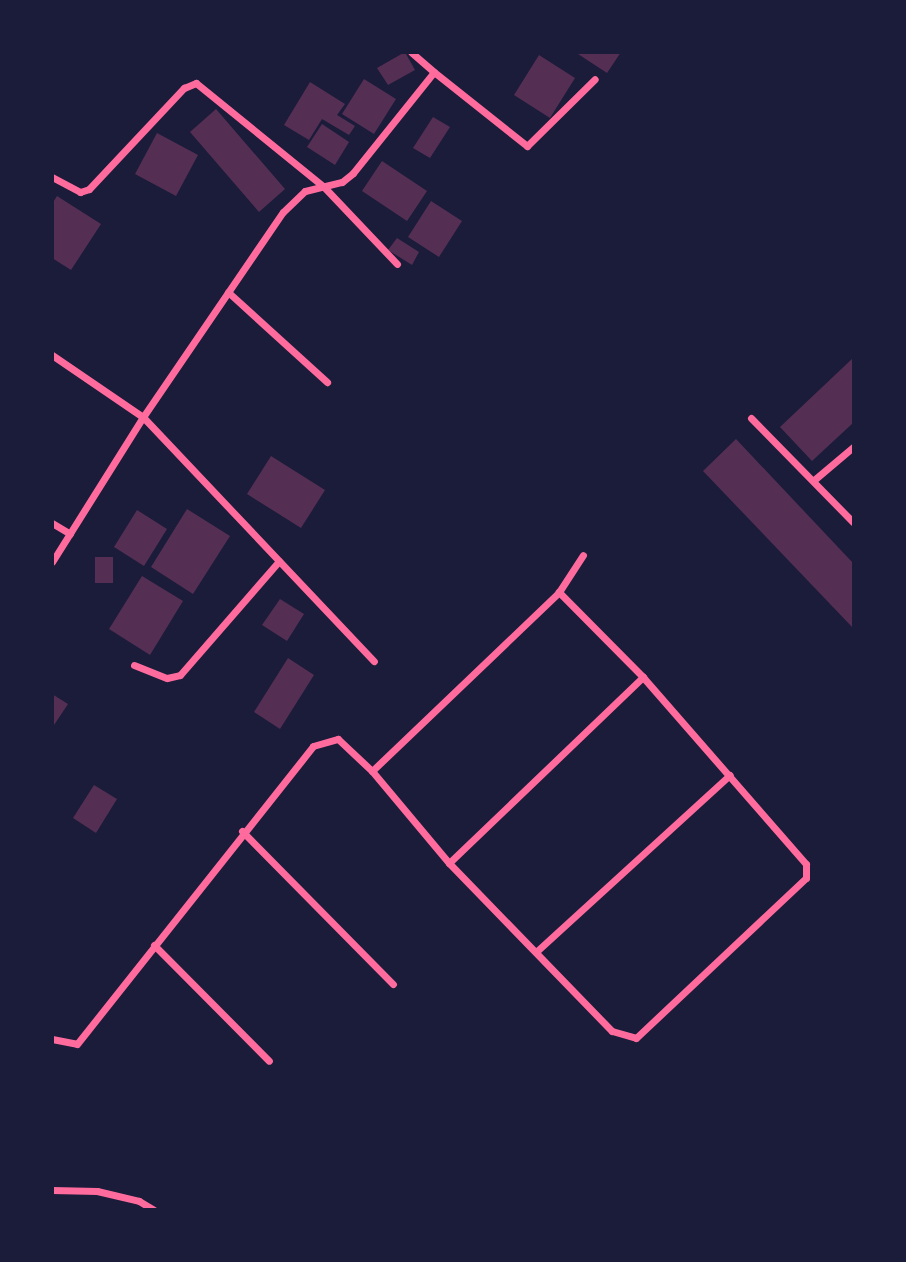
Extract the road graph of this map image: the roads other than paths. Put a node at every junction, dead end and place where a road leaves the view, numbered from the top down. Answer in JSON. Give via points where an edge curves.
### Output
{"nodes":[{"id":1,"x":411,"y":52,"type":"edge"},
{"id":2,"x":433,"y":72,"type":"junction"},
{"id":3,"x":594,"y":79,"type":"dead end"},
{"id":4,"x":52,"y":177,"type":"edge"},
{"id":5,"x":324,"y":187,"type":"junction"},
{"id":6,"x":397,"y":264,"type":"dead end"},
{"id":7,"x":228,"y":292,"type":"junction"},
{"id":8,"x":52,"y":355,"type":"edge"},
{"id":9,"x":327,"y":382,"type":"dead end"},
{"id":10,"x":143,"y":417,"type":"junction"},
{"id":11,"x":751,"y":418,"type":"dead end"},
{"id":12,"x":853,"y":447,"type":"edge"},
{"id":13,"x":814,"y":480,"type":"junction"},
{"id":14,"x":853,"y":522,"type":"edge"},
{"id":15,"x":52,"y":523,"type":"edge"},
{"id":16,"x":70,"y":534,"type":"junction"},
{"id":17,"x":583,"y":555,"type":"dead end"},
{"id":18,"x":279,"y":561,"type":"junction"},
{"id":19,"x":52,"y":562,"type":"edge"},
{"id":20,"x":559,"y":592,"type":"junction"},
{"id":21,"x":374,"y":661,"type":"dead end"},
{"id":22,"x":134,"y":665,"type":"dead end"},
{"id":23,"x":643,"y":677,"type":"junction"},
{"id":24,"x":372,"y":771,"type":"junction"},
{"id":25,"x":730,"y":775,"type":"junction"},
{"id":26,"x":242,"y":831,"type":"junction"},
{"id":27,"x":449,"y":863,"type":"junction"},
{"id":28,"x":155,"y":944,"type":"junction"},
{"id":29,"x":537,"y":951,"type":"junction"},
{"id":30,"x":393,"y":984,"type":"dead end"},
{"id":31,"x":52,"y":1038,"type":"edge"},
{"id":32,"x":269,"y":1061,"type":"dead end"},
{"id":33,"x":52,"y":1190,"type":"edge"},
{"id":34,"x":154,"y":1209,"type":"edge"}],
"edges":[{"from":1,"to":2,"type":"street"},
{"from":2,"to":3,"type":"street","via":[[527,146]]},
{"from":2,"to":5,"type":"street","via":[[353,173]]},
{"from":4,"to":5,"type":"street","via":[[80,192],[89,189],[184,88],[196,83]]},
{"from":5,"to":6,"type":"street"},
{"from":5,"to":7,"type":"street","via":[[296,197]]},
{"from":7,"to":9,"type":"street"},
{"from":7,"to":10,"type":"street"},
{"from":8,"to":10,"type":"street"},
{"from":10,"to":16,"type":"street"},
{"from":10,"to":18,"type":"street"},
{"from":11,"to":13,"type":"street"},
{"from":12,"to":13,"type":"street"},
{"from":13,"to":14,"type":"street"},
{"from":15,"to":16,"type":"street"},
{"from":16,"to":19,"type":"street"},
{"from":17,"to":20,"type":"street"},
{"from":18,"to":21,"type":"street"},
{"from":18,"to":22,"type":"street","via":[[180,675],[167,678]]},
{"from":20,"to":23,"type":"street"},
{"from":20,"to":24,"type":"street"},
{"from":23,"to":25,"type":"street"},
{"from":23,"to":27,"type":"street"},
{"from":24,"to":26,"type":"street","via":[[338,739],[313,746]]},
{"from":24,"to":27,"type":"street"},
{"from":25,"to":29,"type":"street"},
{"from":25,"to":29,"type":"street","via":[[800,852],[806,878],[636,1038],[612,1031]]},
{"from":26,"to":28,"type":"street"},
{"from":26,"to":30,"type":"street"},
{"from":27,"to":29,"type":"street"},
{"from":28,"to":31,"type":"street","via":[[77,1044]]},
{"from":28,"to":32,"type":"street"},
{"from":33,"to":34,"type":"street","via":[[97,1191]]}]}
